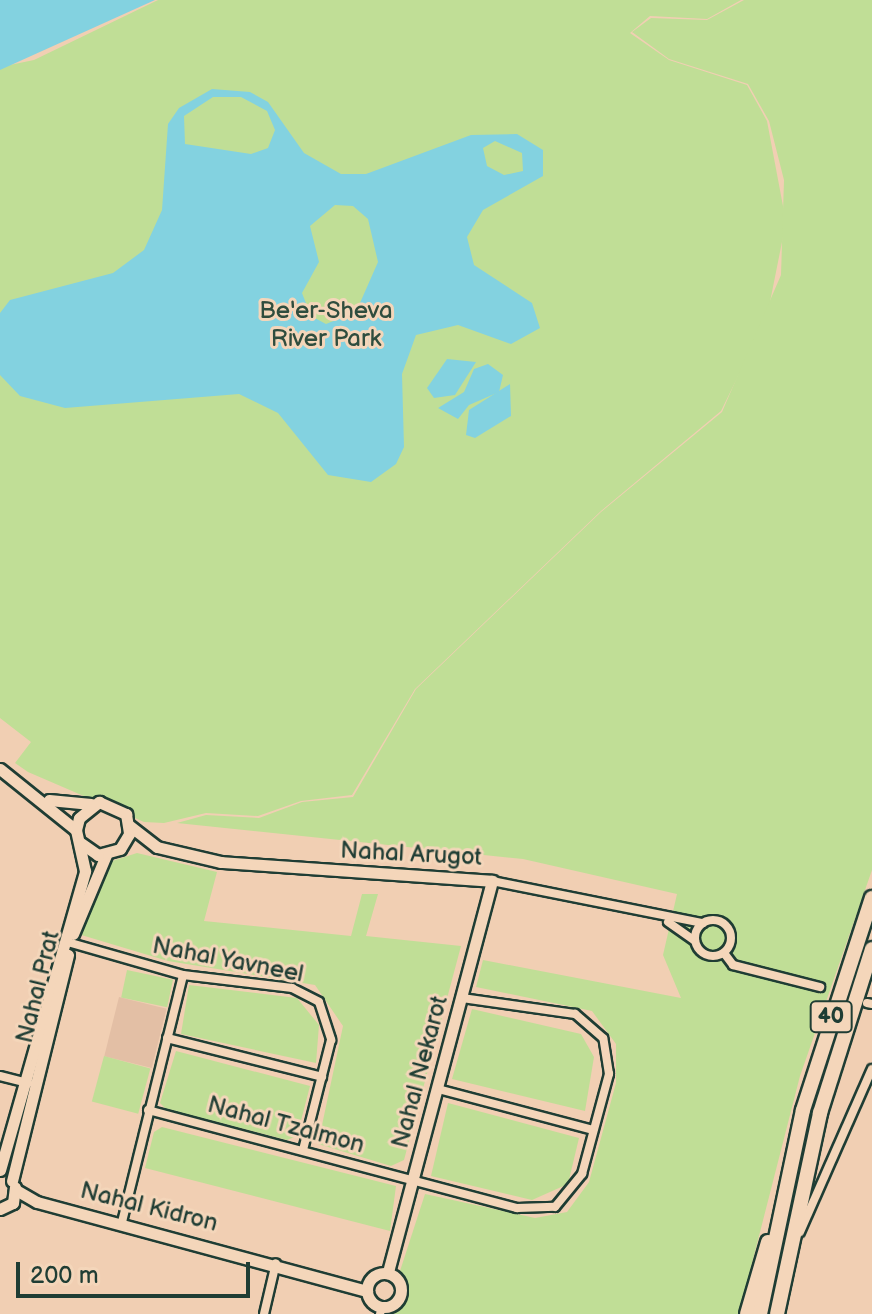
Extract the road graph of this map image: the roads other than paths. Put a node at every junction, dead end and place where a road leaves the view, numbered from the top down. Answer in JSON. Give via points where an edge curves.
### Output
{"nodes":[{"id":1,"x":0,"y":769,"type":"edge"},
{"id":2,"x":37,"y":794,"type":"junction"},
{"id":3,"x":92,"y":804,"type":"junction"},
{"id":4,"x":130,"y":826,"type":"junction"},
{"id":5,"x":76,"y":830,"type":"junction"},
{"id":6,"x":81,"y":843,"type":"junction"},
{"id":7,"x":124,"y":846,"type":"junction"},
{"id":8,"x":157,"y":847,"type":"junction"},
{"id":9,"x":106,"y":855,"type":"junction"},
{"id":10,"x":492,"y":881,"type":"junction"},
{"id":11,"x":872,"y":898,"type":"edge"},
{"id":12,"x":660,"y":918,"type":"junction"},
{"id":13,"x":703,"y":923,"type":"junction"},
{"id":14,"x":695,"y":941,"type":"junction"},
{"id":15,"x":71,"y":943,"type":"junction"},
{"id":16,"x":872,"y":949,"type":"edge"},
{"id":17,"x":724,"y":953,"type":"junction"},
{"id":18,"x":183,"y":975,"type":"junction"},
{"id":19,"x":820,"y":987,"type":"dead end"},
{"id":20,"x":462,"y":998,"type":"junction"},
{"id":21,"x":167,"y":1038,"type":"junction"},
{"id":22,"x":872,"y":1069,"type":"edge"},
{"id":23,"x":0,"y":1076,"type":"edge"},
{"id":24,"x":322,"y":1077,"type":"junction"},
{"id":25,"x":28,"y":1083,"type":"junction"},
{"id":26,"x":438,"y":1089,"type":"junction"},
{"id":27,"x":148,"y":1110,"type":"junction"},
{"id":28,"x":820,"y":1113,"type":"junction"},
{"id":29,"x":593,"y":1130,"type":"junction"},
{"id":30,"x":797,"y":1138,"type":"junction"},
{"id":31,"x":303,"y":1150,"type":"junction"},
{"id":32,"x":0,"y":1172,"type":"edge"},
{"id":33,"x":414,"y":1180,"type":"junction"},
{"id":34,"x":14,"y":1186,"type":"junction"},
{"id":35,"x":37,"y":1202,"type":"junction"},
{"id":36,"x":4,"y":1210,"type":"edge"},
{"id":37,"x":122,"y":1222,"type":"junction"},
{"id":38,"x":801,"y":1229,"type":"junction"},
{"id":39,"x":276,"y":1262,"type":"junction"},
{"id":40,"x":788,"y":1267,"type":"junction"},
{"id":41,"x":388,"y":1273,"type":"junction"},
{"id":42,"x":368,"y":1285,"type":"junction"},
{"id":43,"x":381,"y":1310,"type":"edge"},
{"id":44,"x":264,"y":1314,"type":"edge"},
{"id":45,"x":747,"y":1314,"type":"edge"},
{"id":46,"x":760,"y":1314,"type":"edge"},
{"id":47,"x":777,"y":1314,"type":"edge"},
{"id":48,"x":787,"y":1314,"type":"edge"}],
"edges":[{"from":1,"to":2,"type":"street"},
{"from":2,"to":3,"type":"street"},
{"from":2,"to":5,"type":"street"},
{"from":3,"to":4,"type":"street","via":[[116,805]]},
{"from":3,"to":5,"type":"street"},
{"from":4,"to":7,"type":"street"},
{"from":4,"to":8,"type":"street","name":"Nahal Arugot"},
{"from":5,"to":6,"type":"street"},
{"from":6,"to":9,"type":"street"},
{"from":6,"to":25,"type":"street","name":"Nahal Prat","via":[[85,871]]},
{"from":7,"to":8,"type":"street","name":"Nahal Arugot"},
{"from":7,"to":9,"type":"street"},
{"from":8,"to":10,"type":"street","name":"Nahal Arugot","via":[[246,865]]},
{"from":9,"to":15,"type":"street","name":"Nahal Prat","via":[[91,876]]},
{"from":10,"to":12,"type":"street","name":"Nahal Arugot"},
{"from":10,"to":20,"type":"street","name":"Nahal Nekarot"},
{"from":11,"to":30,"type":"highway","number":"40"},
{"from":12,"to":13,"type":"street","name":"Nahal Arugot"},
{"from":12,"to":14,"type":"street","name":"Nahal Arugot"},
{"from":13,"to":14,"type":"street"},
{"from":13,"to":17,"type":"street","via":[[728,927]]},
{"from":14,"to":17,"type":"street","name":"Nahal Arugot","via":[[708,956]]},
{"from":15,"to":18,"type":"street","name":"Nahal Yavneel"},
{"from":15,"to":34,"type":"street","name":"Nahal Prat"},
{"from":16,"to":28,"type":"highway","number":"40"},
{"from":17,"to":19,"type":"street","via":[[733,965]]},
{"from":18,"to":21,"type":"street"},
{"from":18,"to":24,"type":"street","name":"Nahal Yavneel","via":[[310,995],[331,1033]]},
{"from":20,"to":26,"type":"street","name":"Nahal Nekarot"},
{"from":20,"to":29,"type":"street","name":"Nahal Tzalmon","via":[[567,1012],[594,1026],[609,1067]]},
{"from":21,"to":24,"type":"street"},
{"from":21,"to":27,"type":"street"},
{"from":22,"to":38,"type":"street"},
{"from":23,"to":25,"type":"street"},
{"from":24,"to":31,"type":"street","name":"Nahal Yavneel"},
{"from":25,"to":32,"type":"street","name":"Nahal Prat"},
{"from":26,"to":29,"type":"street"},
{"from":26,"to":33,"type":"street","name":"Nahal Nekarot"},
{"from":27,"to":31,"type":"street","name":"Nahal Tzalmon"},
{"from":27,"to":37,"type":"street"},
{"from":28,"to":38,"type":"highway"},
{"from":28,"to":40,"type":"highway","number":"40"},
{"from":29,"to":33,"type":"street","name":"Nahal Tzalmon","via":[[575,1190],[546,1210]]},
{"from":30,"to":45,"type":"highway"},
{"from":30,"to":46,"type":"highway","number":"40"},
{"from":31,"to":33,"type":"street","name":"Nahal Tzalmon"},
{"from":32,"to":34,"type":"street","name":"Nahal Kidron"},
{"from":33,"to":41,"type":"street","name":"Nahal Nekarot"},
{"from":34,"to":35,"type":"street","name":"Nahal Kidron"},
{"from":34,"to":36,"type":"street","name":"Nahal Prat"},
{"from":35,"to":36,"type":"street","name":"Nahal Kidron"},
{"from":35,"to":37,"type":"street","name":"Nahal Kidron"},
{"from":37,"to":39,"type":"street","name":"Nahal Kidron"},
{"from":38,"to":40,"type":"street"},
{"from":38,"to":48,"type":"highway"},
{"from":39,"to":42,"type":"street","name":"Nahal Kidron"},
{"from":39,"to":44,"type":"street"},
{"from":40,"to":47,"type":"highway","number":"40"},
{"from":41,"to":42,"type":"street"},
{"from":41,"to":43,"type":"street","name":"Nahal Nekarot","via":[[401,1294]]},
{"from":42,"to":43,"type":"street"}]}
